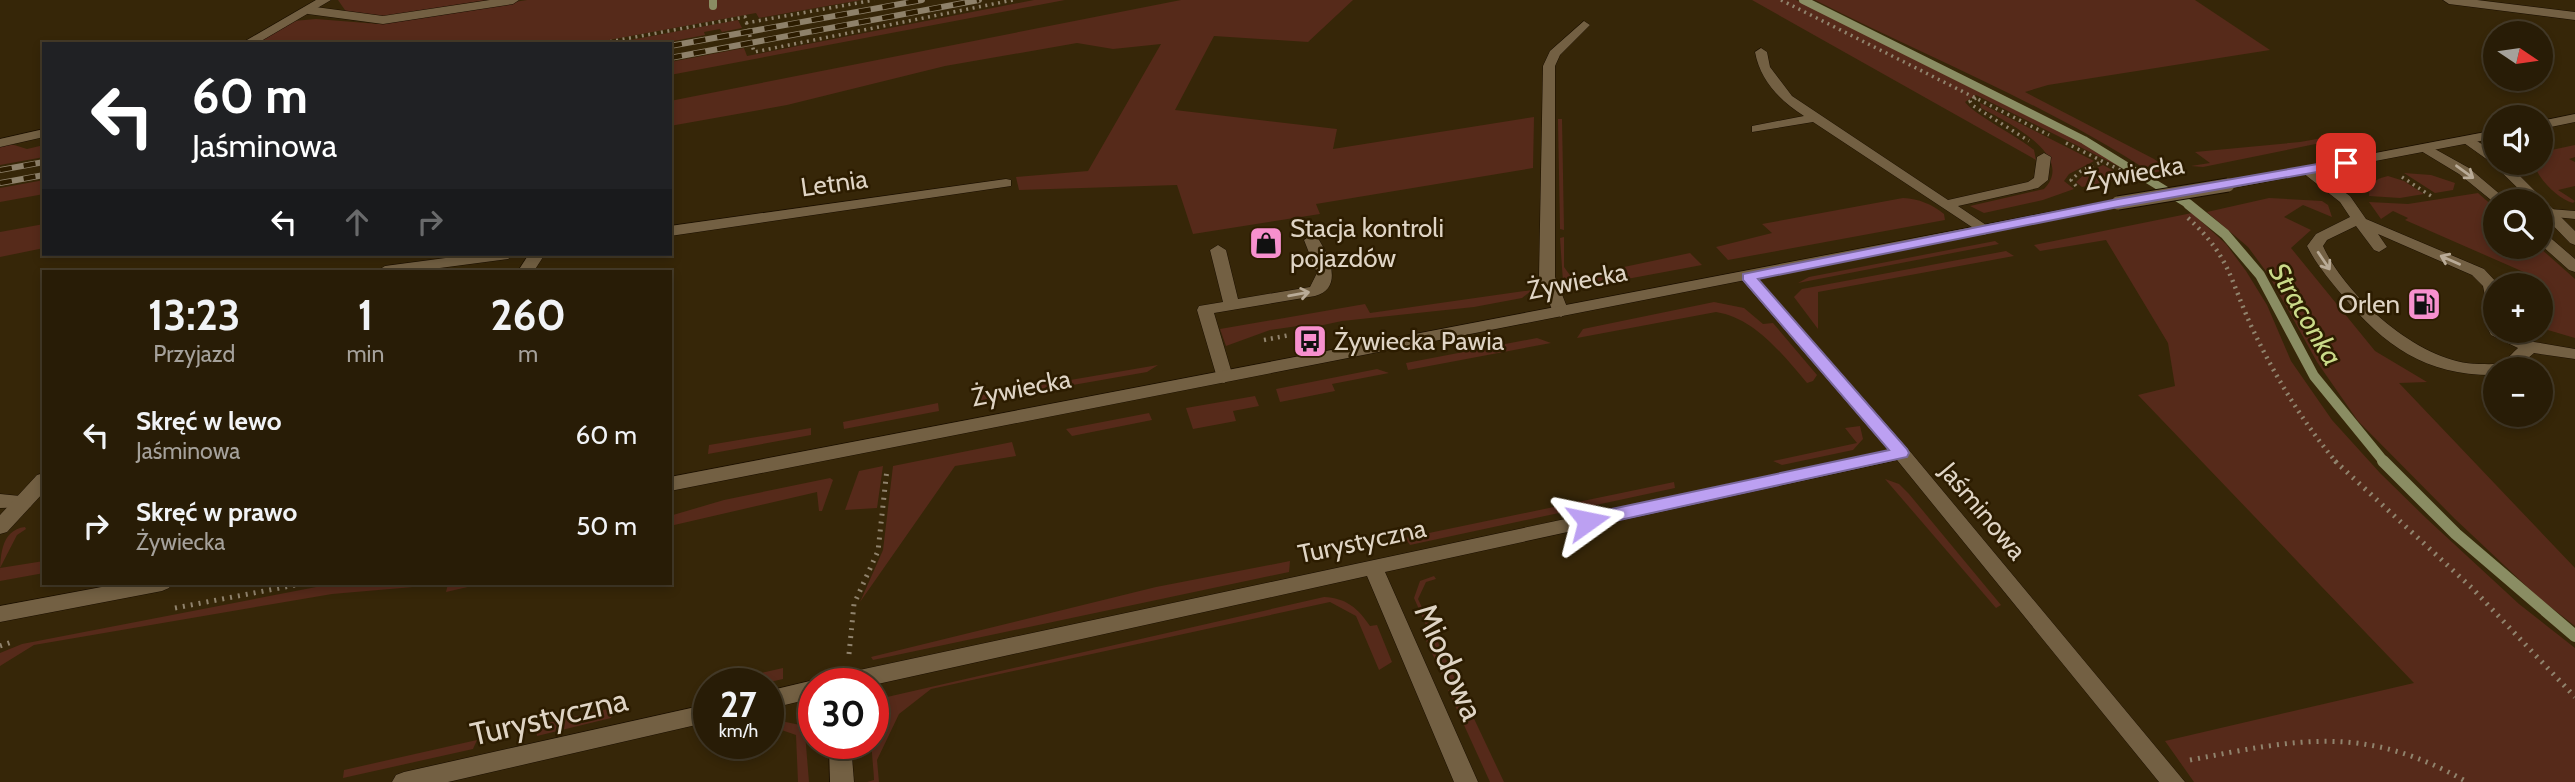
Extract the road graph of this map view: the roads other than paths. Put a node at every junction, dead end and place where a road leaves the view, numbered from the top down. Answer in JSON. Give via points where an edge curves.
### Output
{"nodes":[{"id":1,"x":326,"y":0,"type":"edge"},
{"id":2,"x":513,"y":0,"type":"edge"},
{"id":3,"x":2449,"y":0,"type":"edge"},
{"id":4,"x":308,"y":10,"type":"junction"},
{"id":5,"x":2575,"y":16,"type":"edge"},
{"id":6,"x":1584,"y":25,"type":"dead end"},
{"id":7,"x":250,"y":42,"type":"edge"},
{"id":8,"x":1761,"y":52,"type":"dead end"},
{"id":9,"x":1815,"y":118,"type":"junction"},
{"id":10,"x":2575,"y":118,"type":"edge"},
{"id":11,"x":2553,"y":123,"type":"edge"},
{"id":12,"x":1757,"y":129,"type":"dead end"},
{"id":13,"x":42,"y":133,"type":"edge"},
{"id":14,"x":2483,"y":137,"type":"edge"},
{"id":15,"x":2469,"y":140,"type":"junction"},
{"id":16,"x":0,"y":143,"type":"edge"},
{"id":17,"x":2426,"y":148,"type":"junction"},
{"id":18,"x":2483,"y":150,"type":"edge"},
{"id":19,"x":2044,"y":157,"type":"road end"},
{"id":20,"x":2308,"y":170,"type":"junction"},
{"id":21,"x":2511,"y":175,"type":"edge"},
{"id":22,"x":1006,"y":183,"type":"dead end"},
{"id":23,"x":2486,"y":189,"type":"edge"},
{"id":24,"x":2526,"y":189,"type":"edge"},
{"id":25,"x":1905,"y":192,"type":"dead end"},
{"id":26,"x":1942,"y":200,"type":"junction"},
{"id":27,"x":2553,"y":209,"type":"edge"},
{"id":28,"x":2575,"y":215,"type":"edge"},
{"id":29,"x":2553,"y":217,"type":"edge"},
{"id":30,"x":2357,"y":220,"type":"junction"},
{"id":31,"x":1984,"y":230,"type":"junction"},
{"id":32,"x":672,"y":231,"type":"edge"},
{"id":33,"x":1312,"y":240,"type":"dead end"},
{"id":34,"x":2575,"y":240,"type":"edge"},
{"id":35,"x":2379,"y":247,"type":"dead end"},
{"id":36,"x":2553,"y":248,"type":"edge"},
{"id":37,"x":1218,"y":250,"type":"dead end"},
{"id":38,"x":493,"y":256,"type":"edge"},
{"id":39,"x":2575,"y":267,"type":"edge"},
{"id":40,"x":391,"y":270,"type":"edge"},
{"id":41,"x":1748,"y":277,"type":"junction"},
{"id":42,"x":2483,"y":278,"type":"edge"},
{"id":43,"x":1231,"y":306,"type":"junction"},
{"id":44,"x":1561,"y":312,"type":"junction"},
{"id":45,"x":2524,"y":343,"type":"edge"},
{"id":46,"x":2528,"y":343,"type":"edge"},
{"id":47,"x":2530,"y":346,"type":"junction"},
{"id":48,"x":2575,"y":354,"type":"edge"},
{"id":49,"x":2518,"y":357,"type":"edge"},
{"id":50,"x":2483,"y":369,"type":"edge"},
{"id":51,"x":1224,"y":377,"type":"junction"},
{"id":52,"x":1901,"y":453,"type":"junction"},
{"id":53,"x":42,"y":482,"type":"edge"},
{"id":54,"x":672,"y":484,"type":"edge"},
{"id":55,"x":0,"y":501,"type":"edge"},
{"id":56,"x":23,"y":502,"type":"junction"},
{"id":57,"x":0,"y":527,"type":"edge"},
{"id":58,"x":1373,"y":567,"type":"junction"},
{"id":59,"x":142,"y":585,"type":"edge"},
{"id":60,"x":113,"y":588,"type":"edge"},
{"id":61,"x":0,"y":614,"type":"edge"},
{"id":62,"x":889,"y":673,"type":"edge"},
{"id":63,"x":693,"y":717,"type":"edge"},
{"id":64,"x":841,"y":759,"type":"edge"},
{"id":65,"x":404,"y":782,"type":"edge"},
{"id":66,"x":842,"y":782,"type":"edge"},
{"id":67,"x":1466,"y":782,"type":"edge"},
{"id":68,"x":2173,"y":782,"type":"edge"}],
"edges":[{"from":1,"to":4,"type":"street"},
{"from":2,"to":4,"type":"street","via":[[383,20]]},
{"from":3,"to":5,"type":"street"},
{"from":4,"to":7,"type":"street"},
{"from":6,"to":44,"type":"street","via":[[1554,54],[1549,66],[1547,277]]},
{"from":8,"to":9,"type":"street","via":[[1777,88]]},
{"from":9,"to":12,"type":"street"},
{"from":9,"to":26,"type":"street"},
{"from":10,"to":11,"type":"street"},
{"from":13,"to":16,"type":"street"},
{"from":14,"to":15,"type":"street","name":"Żywiecka"},
{"from":15,"to":17,"type":"street","name":"Żywiecka"},
{"from":15,"to":18,"type":"street"},
{"from":17,"to":20,"type":"street","name":"Żywiecka"},
{"from":17,"to":23,"type":"street","one_way":true},
{"from":19,"to":26,"type":"street","via":[[2041,180],[2033,185]]},
{"from":20,"to":30,"type":"street","via":[[2345,199]]},
{"from":20,"to":31,"type":"street","name":"Żywiecka","bridge":true},
{"from":21,"to":24,"type":"street"},
{"from":22,"to":32,"type":"street","name":"Letnia"},
{"from":25,"to":26,"type":"street"},
{"from":26,"to":31,"type":"street"},
{"from":27,"to":28,"type":"street"},
{"from":29,"to":34,"type":"street"},
{"from":30,"to":35,"type":"street"},
{"from":42,"to":30,"type":"street","one_way":true},
{"from":30,"to":50,"type":"street","one_way":true,"via":[[2320,237],[2315,246],[2365,315],[2384,333],[2434,360]]},
{"from":31,"to":41,"type":"street","name":"Żywiecka"},
{"from":43,"to":33,"type":"street","one_way":true,"via":[[1315,291],[1323,285],[1326,274]]},
{"from":36,"to":39,"type":"street"},
{"from":37,"to":43,"type":"street"},
{"from":38,"to":40,"type":"street"},
{"from":41,"to":44,"type":"street","name":"Żywiecka"},
{"from":41,"to":52,"type":"street","name":"Jaśminowa"},
{"from":43,"to":51,"type":"street","via":[[1205,310]]},
{"from":44,"to":51,"type":"street","name":"Żywiecka"},
{"from":45,"to":47,"type":"street"},
{"from":46,"to":47,"type":"street"},
{"from":47,"to":48,"type":"street"},
{"from":47,"to":49,"type":"street"},
{"from":51,"to":54,"type":"street","name":"Żywiecka"},
{"from":52,"to":58,"type":"street","name":"Turystyczna"},
{"from":52,"to":68,"type":"street","name":"Jaśminowa"},
{"from":53,"to":56,"type":"street"},
{"from":55,"to":56,"type":"street"},
{"from":56,"to":57,"type":"street"},
{"from":58,"to":62,"type":"street","name":"Turystyczna"},
{"from":58,"to":67,"type":"street","name":"Miodowa"},
{"from":59,"to":60,"type":"street"},
{"from":60,"to":61,"type":"street"},
{"from":63,"to":65,"type":"street","name":"Turystyczna"},
{"from":64,"to":66,"type":"street"}]}
